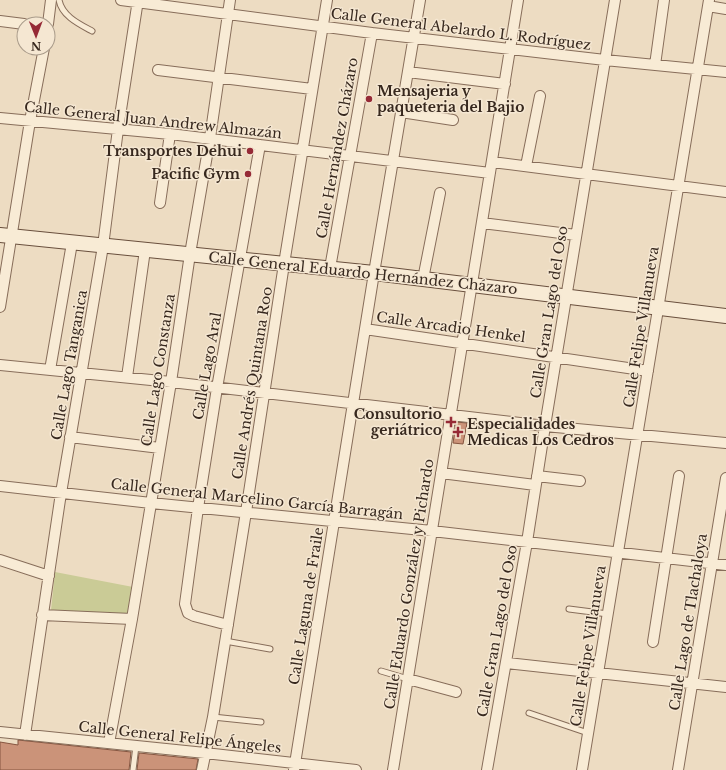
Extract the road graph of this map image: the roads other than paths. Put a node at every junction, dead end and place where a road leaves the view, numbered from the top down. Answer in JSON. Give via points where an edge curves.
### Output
{"nodes":[{"id":1,"x":52,"y":0,"type":"edge"},
{"id":2,"x":59,"y":0,"type":"edge"},
{"id":3,"x":121,"y":0,"type":"edge"},
{"id":4,"x":230,"y":0,"type":"edge"},
{"id":5,"x":327,"y":0,"type":"edge"},
{"id":6,"x":420,"y":0,"type":"edge"},
{"id":7,"x":518,"y":0,"type":"edge"},
{"id":8,"x":615,"y":0,"type":"edge"},
{"id":9,"x":664,"y":0,"type":"edge"},
{"id":10,"x":138,"y":1,"type":"edge"},
{"id":11,"x":708,"y":3,"type":"edge"},
{"id":12,"x":726,"y":9,"type":"edge"},
{"id":13,"x":228,"y":15,"type":"junction"},
{"id":14,"x":49,"y":16,"type":"edge"},
{"id":15,"x":0,"y":21,"type":"edge"},
{"id":16,"x":16,"y":23,"type":"edge"},
{"id":17,"x":323,"y":27,"type":"junction"},
{"id":18,"x":92,"y":30,"type":"dead end"},
{"id":19,"x":372,"y":33,"type":"junction"},
{"id":20,"x":414,"y":38,"type":"junction"},
{"id":21,"x":510,"y":49,"type":"junction"},
{"id":22,"x":42,"y":56,"type":"edge"},
{"id":23,"x":605,"y":60,"type":"junction"},
{"id":24,"x":655,"y":65,"type":"junction"},
{"id":25,"x":158,"y":70,"type":"dead end"},
{"id":26,"x":697,"y":70,"type":"junction"},
{"id":27,"x":408,"y":72,"type":"junction"},
{"id":28,"x":726,"y":72,"type":"edge"},
{"id":29,"x":219,"y":78,"type":"junction"},
{"id":30,"x":505,"y":84,"type":"junction"},
{"id":31,"x":312,"y":89,"type":"junction"},
{"id":32,"x":540,"y":96,"type":"dead end"},
{"id":33,"x":401,"y":112,"type":"junction"},
{"id":34,"x":0,"y":118,"type":"edge"},
{"id":35,"x":453,"y":120,"type":"dead end"},
{"id":36,"x":30,"y":121,"type":"junction"},
{"id":37,"x":118,"y":129,"type":"junction"},
{"id":38,"x":170,"y":134,"type":"junction"},
{"id":39,"x":210,"y":138,"type":"junction"},
{"id":40,"x":260,"y":145,"type":"junction"},
{"id":41,"x":303,"y":150,"type":"junction"},
{"id":42,"x":351,"y":156,"type":"junction"},
{"id":43,"x":393,"y":161,"type":"junction"},
{"id":44,"x":492,"y":162,"type":"junction"},
{"id":45,"x":526,"y":166,"type":"junction"},
{"id":46,"x":490,"y":173,"type":"junction"},
{"id":47,"x":586,"y":174,"type":"junction"},
{"id":48,"x":678,"y":186,"type":"junction"},
{"id":49,"x":726,"y":192,"type":"edge"},
{"id":50,"x":440,"y":193,"type":"dead end"},
{"id":51,"x":160,"y":203,"type":"dead end"},
{"id":52,"x":482,"y":224,"type":"junction"},
{"id":53,"x":576,"y":235,"type":"junction"},
{"id":54,"x":6,"y":236,"type":"edge"},
{"id":55,"x":72,"y":243,"type":"junction"},
{"id":56,"x":103,"y":246,"type":"junction"},
{"id":57,"x":145,"y":250,"type":"junction"},
{"id":58,"x":190,"y":254,"type":"junction"},
{"id":59,"x":239,"y":259,"type":"junction"},
{"id":60,"x":284,"y":264,"type":"junction"},
{"id":61,"x":330,"y":268,"type":"junction"},
{"id":62,"x":374,"y":273,"type":"junction"},
{"id":63,"x":423,"y":279,"type":"junction"},
{"id":64,"x":472,"y":285,"type":"junction"},
{"id":65,"x":566,"y":296,"type":"junction"},
{"id":66,"x":0,"y":307,"type":"edge"},
{"id":67,"x":658,"y":307,"type":"junction"},
{"id":68,"x":726,"y":316,"type":"edge"},
{"id":69,"x":365,"y":329,"type":"junction"},
{"id":70,"x":462,"y":343,"type":"junction"},
{"id":71,"x":556,"y":357,"type":"junction"},
{"id":72,"x":0,"y":365,"type":"edge"},
{"id":73,"x":50,"y":370,"type":"junction"},
{"id":74,"x":648,"y":371,"type":"junction"},
{"id":75,"x":82,"y":373,"type":"junction"},
{"id":76,"x":127,"y":377,"type":"junction"},
{"id":77,"x":171,"y":382,"type":"junction"},
{"id":78,"x":217,"y":388,"type":"junction"},
{"id":79,"x":264,"y":392,"type":"junction"},
{"id":80,"x":353,"y":403,"type":"junction"},
{"id":81,"x":451,"y":415,"type":"junction"},
{"id":82,"x":545,"y":426,"type":"junction"},
{"id":83,"x":637,"y":434,"type":"junction"},
{"id":84,"x":70,"y":437,"type":"junction"},
{"id":85,"x":726,"y":443,"type":"edge"},
{"id":86,"x":160,"y":448,"type":"junction"},
{"id":87,"x":441,"y":473,"type":"junction"},
{"id":88,"x":679,"y":476,"type":"dead end"},
{"id":89,"x":726,"y":478,"type":"edge"},
{"id":90,"x":536,"y":480,"type":"junction"},
{"id":91,"x":580,"y":481,"type":"dead end"},
{"id":92,"x":0,"y":486,"type":"edge"},
{"id":93,"x":61,"y":493,"type":"junction"},
{"id":94,"x":151,"y":503,"type":"junction"},
{"id":95,"x":198,"y":508,"type":"junction"},
{"id":96,"x":246,"y":512,"type":"junction"},
{"id":97,"x":334,"y":522,"type":"junction"},
{"id":98,"x":432,"y":531,"type":"junction"},
{"id":99,"x":527,"y":542,"type":"junction"},
{"id":100,"x":618,"y":552,"type":"junction"},
{"id":101,"x":666,"y":558,"type":"junction"},
{"id":102,"x":0,"y":560,"type":"edge"},
{"id":103,"x":712,"y":564,"type":"junction"},
{"id":104,"x":726,"y":565,"type":"edge"},
{"id":105,"x":49,"y":576,"type":"junction"},
{"id":106,"x":569,"y":608,"type":"dead end"},
{"id":107,"x":608,"y":614,"type":"junction"},
{"id":108,"x":42,"y":615,"type":"junction"},
{"id":109,"x":132,"y":619,"type":"junction"},
{"id":110,"x":228,"y":625,"type":"junction"},
{"id":111,"x":225,"y":641,"type":"junction"},
{"id":112,"x":653,"y":642,"type":"dead end"},
{"id":113,"x":270,"y":649,"type":"dead end"},
{"id":114,"x":507,"y":662,"type":"junction"},
{"id":115,"x":381,"y":671,"type":"dead end"},
{"id":116,"x":598,"y":672,"type":"junction"},
{"id":117,"x":408,"y":679,"type":"junction"},
{"id":118,"x":692,"y":682,"type":"junction"},
{"id":119,"x":726,"y":687,"type":"edge"},
{"id":120,"x":456,"y":692,"type":"dead end"},
{"id":121,"x":529,"y":713,"type":"dead end"},
{"id":122,"x":213,"y":717,"type":"junction"},
{"id":123,"x":261,"y":722,"type":"dead end"},
{"id":124,"x":0,"y":732,"type":"edge"},
{"id":125,"x":588,"y":733,"type":"junction"},
{"id":126,"x":25,"y":735,"type":"junction"},
{"id":127,"x":110,"y":743,"type":"junction"},
{"id":128,"x":136,"y":746,"type":"junction"},
{"id":129,"x":205,"y":753,"type":"junction"},
{"id":130,"x":294,"y":766,"type":"edge"},
{"id":131,"x":134,"y":770,"type":"edge"},
{"id":132,"x":202,"y":770,"type":"edge"},
{"id":133,"x":356,"y":770,"type":"edge"},
{"id":134,"x":393,"y":770,"type":"edge"},
{"id":135,"x":487,"y":770,"type":"edge"},
{"id":136,"x":582,"y":770,"type":"edge"},
{"id":137,"x":678,"y":770,"type":"edge"}],
"edges":[{"from":1,"to":14,"type":"street"},
{"from":2,"to":18,"type":"lane","via":[[70,17]]},
{"from":3,"to":10,"type":"street","name":"Calle General Abelardo L. Rodríguez"},
{"from":4,"to":13,"type":"street","name":"Calle Lago Constanza"},
{"from":5,"to":17,"type":"street","name":"Calle Andrés Quintana Roo"},
{"from":6,"to":20,"type":"street","name":"Calle Arcadio Henkel"},
{"from":7,"to":21,"type":"street","name":"Calle Eduardo González y Pichardo"},
{"from":8,"to":23,"type":"street","name":"Calle Gran Lago del Oso"},
{"from":9,"to":24,"type":"street"},
{"from":10,"to":13,"type":"street","name":"Calle General Abelardo L. Rodríguez"},
{"from":10,"to":37,"type":"street","name":"Calle Lago Tanganica"},
{"from":11,"to":12,"type":"street","name":"Calle Felipe Villanueva"},
{"from":11,"to":26,"type":"street","name":"Calle Felipe Villanueva"},
{"from":13,"to":17,"type":"street","name":"Calle General Abelardo L. Rodríguez"},
{"from":13,"to":29,"type":"street","name":"Calle Lago Constanza"},
{"from":15,"to":16,"type":"street"},
{"from":17,"to":19,"type":"street","name":"Calle General Abelardo L. Rodríguez"},
{"from":17,"to":31,"type":"street","name":"Calle Andrés Quintana Roo"},
{"from":19,"to":20,"type":"street","name":"Calle General Abelardo L. Rodríguez"},
{"from":19,"to":42,"type":"street","name":"Calle Hernández Cházaro"},
{"from":20,"to":21,"type":"street","name":"Calle General Abelardo L. Rodríguez"},
{"from":20,"to":27,"type":"street","name":"Calle Arcadio Henkel"},
{"from":21,"to":23,"type":"street","name":"Calle General Abelardo L. Rodríguez"},
{"from":21,"to":30,"type":"street","name":"Calle Eduardo González y Pichardo"},
{"from":22,"to":36,"type":"street"},
{"from":23,"to":24,"type":"street","name":"Calle General Abelardo L. Rodríguez"},
{"from":23,"to":47,"type":"street","name":"Calle Gran Lago del Oso"},
{"from":24,"to":26,"type":"street","name":"Calle General Abelardo L. Rodríguez"},
{"from":25,"to":29,"type":"street"},
{"from":26,"to":28,"type":"street","name":"Calle General Abelardo L. Rodríguez"},
{"from":26,"to":48,"type":"street","name":"Calle Felipe Villanueva"},
{"from":27,"to":30,"type":"street"},
{"from":27,"to":33,"type":"street","name":"Calle Arcadio Henkel"},
{"from":29,"to":31,"type":"street"},
{"from":29,"to":39,"type":"street","name":"Calle Lago Constanza"},
{"from":30,"to":44,"type":"street","name":"Calle Eduardo González y Pichardo"},
{"from":31,"to":41,"type":"street","name":"Calle Andrés Quintana Roo"},
{"from":32,"to":45,"type":"street"},
{"from":33,"to":35,"type":"street"},
{"from":33,"to":43,"type":"street","name":"Calle Arcadio Henkel"},
{"from":34,"to":36,"type":"street","name":"Calle General Juan Andrew Almazán"},
{"from":36,"to":37,"type":"street","name":"Calle General Juan Andrew Almazán"},
{"from":36,"to":54,"type":"street"},
{"from":37,"to":38,"type":"street","name":"Calle General Juan Andrew Almazán"},
{"from":37,"to":56,"type":"street","name":"Calle Lago Tanganica"},
{"from":38,"to":39,"type":"street","name":"Calle General Juan Andrew Almazán"},
{"from":38,"to":51,"type":"street"},
{"from":39,"to":40,"type":"street","name":"Calle General Juan Andrew Almazán"},
{"from":39,"to":58,"type":"street","name":"Calle Lago Constanza"},
{"from":40,"to":41,"type":"street","name":"Calle General Juan Andrew Almazán"},
{"from":40,"to":59,"type":"street","name":"Calle Lago Aral"},
{"from":41,"to":42,"type":"street","name":"Calle General Juan Andrew Almazán"},
{"from":41,"to":60,"type":"street","name":"Calle Andrés Quintana Roo"},
{"from":42,"to":43,"type":"street","name":"Calle General Juan Andrew Almazán"},
{"from":42,"to":61,"type":"street","name":"Calle Hernández Cházaro"},
{"from":43,"to":46,"type":"street","name":"Calle General Juan Andrew Almazán"},
{"from":43,"to":62,"type":"street","name":"Calle Arcadio Henkel"},
{"from":44,"to":45,"type":"street"},
{"from":44,"to":46,"type":"street","name":"Calle Eduardo González y Pichardo"},
{"from":45,"to":47,"type":"street"},
{"from":46,"to":52,"type":"street","name":"Calle Eduardo González y Pichardo"},
{"from":47,"to":48,"type":"street"},
{"from":47,"to":53,"type":"street","name":"Calle Gran Lago del Oso"},
{"from":48,"to":49,"type":"street"},
{"from":48,"to":67,"type":"street","name":"Calle Felipe Villanueva"},
{"from":50,"to":63,"type":"street"},
{"from":52,"to":53,"type":"street"},
{"from":52,"to":64,"type":"street","name":"Calle Eduardo González y Pichardo"},
{"from":53,"to":65,"type":"street","name":"Calle Gran Lago del Oso"},
{"from":54,"to":55,"type":"main road","name":"Calle General Eduardo Hernández Cházaro"},
{"from":54,"to":66,"type":"street"},
{"from":55,"to":56,"type":"main road","name":"Calle General Eduardo Hernández Cházaro"},
{"from":55,"to":73,"type":"street"},
{"from":56,"to":57,"type":"main road","name":"Calle General Eduardo Hernández Cházaro"},
{"from":56,"to":75,"type":"street","name":"Calle Lago Tanganica"},
{"from":57,"to":58,"type":"main road","name":"Calle General Eduardo Hernández Cházaro"},
{"from":57,"to":76,"type":"street"},
{"from":58,"to":59,"type":"main road","name":"Calle General Eduardo Hernández Cházaro"},
{"from":58,"to":77,"type":"street","name":"Calle Lago Constanza"},
{"from":59,"to":60,"type":"main road","name":"Calle General Eduardo Hernández Cházaro"},
{"from":59,"to":78,"type":"street","name":"Calle Lago Aral"},
{"from":60,"to":61,"type":"main road","name":"Calle General Eduardo Hernández Cházaro"},
{"from":60,"to":79,"type":"street","name":"Calle Andrés Quintana Roo"},
{"from":61,"to":62,"type":"main road","name":"Calle General Eduardo Hernández Cházaro"},
{"from":62,"to":63,"type":"main road","name":"Calle General Eduardo Hernández Cházaro"},
{"from":62,"to":69,"type":"street","name":"Calle Arcadio Henkel"},
{"from":63,"to":64,"type":"main road","name":"Calle General Eduardo Hernández Cházaro"},
{"from":64,"to":65,"type":"main road","name":"Calle General Eduardo Hernández Cházaro"},
{"from":64,"to":70,"type":"street","name":"Calle Eduardo González y Pichardo"},
{"from":65,"to":67,"type":"main road","name":"Calle General Eduardo Hernández Cházaro"},
{"from":65,"to":71,"type":"street","name":"Calle Gran Lago del Oso"},
{"from":67,"to":68,"type":"main road","name":"Calle General Eduardo Hernández Cházaro"},
{"from":67,"to":74,"type":"street","name":"Calle Felipe Villanueva"},
{"from":69,"to":70,"type":"street","name":"Calle Arcadio Henkel"},
{"from":69,"to":80,"type":"street","name":"Calle Laguna de Fraile"},
{"from":70,"to":71,"type":"street","name":"Calle Arcadio Henkel"},
{"from":70,"to":81,"type":"street","name":"Calle Eduardo González y Pichardo"},
{"from":71,"to":74,"type":"street","name":"Calle Arcadio Henkel"},
{"from":71,"to":82,"type":"street","name":"Calle Gran Lago del Oso"},
{"from":72,"to":73,"type":"street"},
{"from":73,"to":75,"type":"street"},
{"from":74,"to":83,"type":"street","name":"Calle Felipe Villanueva"},
{"from":75,"to":76,"type":"street"},
{"from":75,"to":84,"type":"street","name":"Calle Lago Tanganica"},
{"from":76,"to":77,"type":"street"},
{"from":77,"to":78,"type":"street"},
{"from":77,"to":86,"type":"street","name":"Calle Lago Constanza"},
{"from":78,"to":79,"type":"street"},
{"from":78,"to":95,"type":"street","name":"Calle Lago Aral"},
{"from":79,"to":80,"type":"street"},
{"from":79,"to":96,"type":"street","name":"Calle Andrés Quintana Roo"},
{"from":80,"to":81,"type":"street"},
{"from":80,"to":97,"type":"street","name":"Calle Laguna de Fraile"},
{"from":81,"to":82,"type":"street"},
{"from":81,"to":87,"type":"street","name":"Calle Eduardo González y Pichardo"},
{"from":82,"to":83,"type":"street"},
{"from":82,"to":90,"type":"street","name":"Calle Gran Lago del Oso"},
{"from":83,"to":85,"type":"street"},
{"from":83,"to":100,"type":"street","name":"Calle Felipe Villanueva"},
{"from":84,"to":86,"type":"street"},
{"from":84,"to":93,"type":"street","name":"Calle Lago Tanganica"},
{"from":86,"to":94,"type":"street","name":"Calle Lago Constanza"},
{"from":87,"to":90,"type":"street"},
{"from":87,"to":98,"type":"street","name":"Calle Eduardo González y Pichardo"},
{"from":88,"to":101,"type":"street"},
{"from":89,"to":103,"type":"street","name":"Calle Lago de Tlachaloya"},
{"from":90,"to":91,"type":"street"},
{"from":90,"to":99,"type":"street","name":"Calle Gran Lago del Oso"},
{"from":92,"to":93,"type":"street","name":"Calle General Marcelino García Barragán"},
{"from":93,"to":94,"type":"street","name":"Calle General Marcelino García Barragán"},
{"from":93,"to":105,"type":"street","name":"Calle Lago Tanganica"},
{"from":94,"to":95,"type":"street","name":"Calle General Marcelino García Barragán"},
{"from":94,"to":109,"type":"street","name":"Calle Lago Constanza"},
{"from":95,"to":96,"type":"street","name":"Calle General Marcelino García Barragán"},
{"from":95,"to":110,"type":"street","name":"Calle Lago Aral","via":[[185,604],[188,613],[194,616]]},
{"from":96,"to":97,"type":"street","name":"Calle General Marcelino García Barragán"},
{"from":96,"to":110,"type":"street","name":"Calle Andrés Quintana Roo"},
{"from":97,"to":98,"type":"street","name":"Calle General Marcelino García Barragán"},
{"from":97,"to":130,"type":"street","name":"Calle Laguna de Fraile"},
{"from":98,"to":99,"type":"street","name":"Calle General Marcelino García Barragán"},
{"from":98,"to":117,"type":"street","name":"Calle Eduardo González y Pichardo"},
{"from":99,"to":100,"type":"street","name":"Calle General Marcelino García Barragán"},
{"from":99,"to":114,"type":"street","name":"Calle Gran Lago del Oso"},
{"from":100,"to":101,"type":"street","name":"Calle General Marcelino García Barragán"},
{"from":100,"to":107,"type":"street","name":"Calle Felipe Villanueva"},
{"from":101,"to":103,"type":"street","name":"Calle General Marcelino García Barragán"},
{"from":101,"to":112,"type":"street"},
{"from":102,"to":105,"type":"street"},
{"from":103,"to":104,"type":"street","name":"Calle General Marcelino García Barragán"},
{"from":103,"to":118,"type":"street","name":"Calle Lago de Tlachaloya"},
{"from":105,"to":108,"type":"street","name":"Calle Lago Tanganica"},
{"from":106,"to":107,"type":"lane"},
{"from":107,"to":116,"type":"street","name":"Calle Felipe Villanueva"},
{"from":108,"to":109,"type":"street"},
{"from":108,"to":126,"type":"street","name":"Calle Lago Tanganica"},
{"from":109,"to":127,"type":"street","name":"Calle Lago Constanza"},
{"from":110,"to":111,"type":"street","name":"Calle Andrés Quintana Roo"},
{"from":111,"to":113,"type":"lane"},
{"from":111,"to":122,"type":"street","name":"Calle Andrés Quintana Roo"},
{"from":114,"to":116,"type":"street"},
{"from":114,"to":135,"type":"street","name":"Calle Gran Lago del Oso"},
{"from":115,"to":117,"type":"lane"},
{"from":116,"to":118,"type":"street"},
{"from":116,"to":125,"type":"street","name":"Calle Felipe Villanueva"},
{"from":117,"to":120,"type":"street"},
{"from":117,"to":134,"type":"street","name":"Calle Eduardo González y Pichardo"},
{"from":118,"to":119,"type":"street"},
{"from":118,"to":137,"type":"street","name":"Calle Lago de Tlachaloya"},
{"from":121,"to":125,"type":"lane"},
{"from":122,"to":123,"type":"lane"},
{"from":122,"to":129,"type":"street","name":"Calle Andrés Quintana Roo"},
{"from":124,"to":126,"type":"street","name":"Calle General Felipe Ángeles"},
{"from":125,"to":136,"type":"street","name":"Calle Felipe Villanueva"},
{"from":126,"to":127,"type":"street","name":"Calle General Felipe Ángeles"},
{"from":127,"to":128,"type":"street","name":"Calle General Felipe Ángeles"},
{"from":128,"to":129,"type":"street","name":"Calle General Felipe Ángeles"},
{"from":128,"to":131,"type":"lane"},
{"from":129,"to":130,"type":"street","name":"Calle General Felipe Ángeles"},
{"from":129,"to":132,"type":"street","name":"Calle Andrés Quintana Roo"},
{"from":130,"to":133,"type":"street","name":"Calle General Felipe Ángeles"}]}
